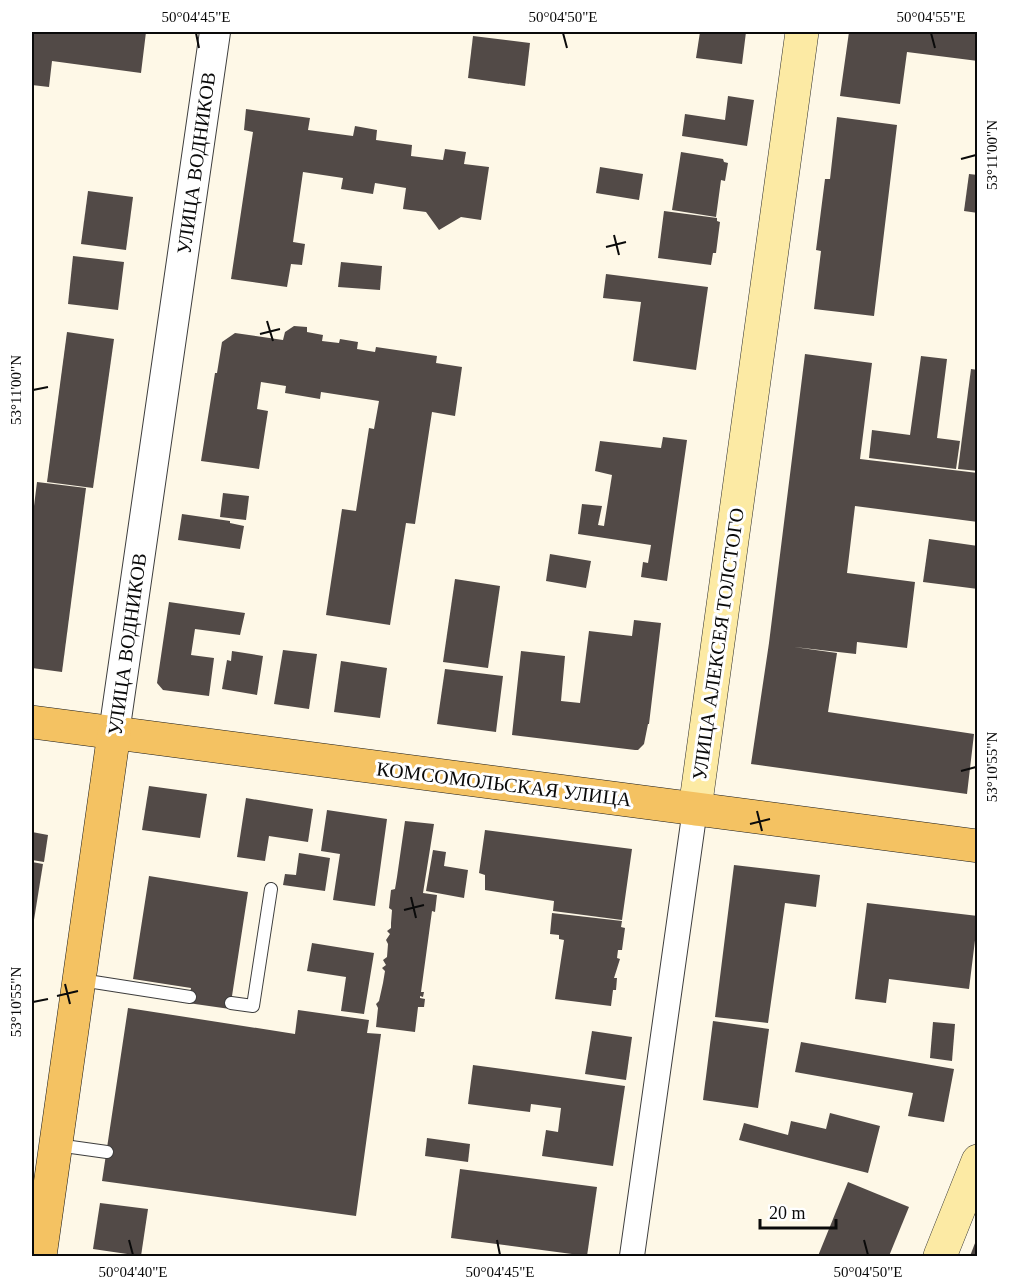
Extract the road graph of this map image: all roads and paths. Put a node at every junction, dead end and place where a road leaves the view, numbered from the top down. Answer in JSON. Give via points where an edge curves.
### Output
{"nodes":[{"id":1,"x":215,"y":32,"type":"edge"},
{"id":2,"x":802,"y":32,"type":"edge"},
{"id":3,"x":32,"y":722,"type":"edge"},
{"id":4,"x":114,"y":733,"type":"junction"},
{"id":5,"x":695,"y":808,"type":"junction"},
{"id":6,"x":978,"y":846,"type":"edge"},
{"id":7,"x":272,"y":889,"type":"dead end"},
{"id":8,"x":79,"y":980,"type":"junction"},
{"id":9,"x":189,"y":997,"type":"dead end"},
{"id":10,"x":231,"y":1003,"type":"dead end"},
{"id":11,"x":56,"y":1145,"type":"junction"},
{"id":12,"x":107,"y":1152,"type":"dead end"},
{"id":13,"x":978,"y":1161,"type":"edge"},
{"id":14,"x":40,"y":1257,"type":"edge"},
{"id":15,"x":632,"y":1257,"type":"edge"},
{"id":16,"x":940,"y":1257,"type":"edge"}],
"edges":[{"from":1,"to":4,"type":"street","name":"УЛИЦА ВОДНИКОВ"},
{"from":2,"to":5,"type":"main road","name":"УЛИЦА АЛЕКСЕЯ ТОЛСТОГО"},
{"from":3,"to":4,"type":"main road","name":"КОМСОМОЛЬСКАЯ УЛИЦА"},
{"from":4,"to":5,"type":"main road","name":"КОМСОМОЛЬСКАЯ УЛИЦА"},
{"from":4,"to":8,"type":"main road","name":"УЛИЦА ВОДНИКОВ"},
{"from":5,"to":6,"type":"main road","name":"КОМСОМОЛЬСКАЯ УЛИЦА"},
{"from":5,"to":15,"type":"street","name":"УЛИЦА АЛЕКСЕЯ ТОЛСТОГО"},
{"from":7,"to":10,"type":"lane","via":[[253,1006]]},
{"from":8,"to":9,"type":"lane"},
{"from":8,"to":11,"type":"main road","name":"УЛИЦА ВОДНИКОВ"},
{"from":11,"to":12,"type":"lane"},
{"from":11,"to":14,"type":"main road","name":"УЛИЦА ВОДНИКОВ"},
{"from":13,"to":16,"type":"main road"}]}
